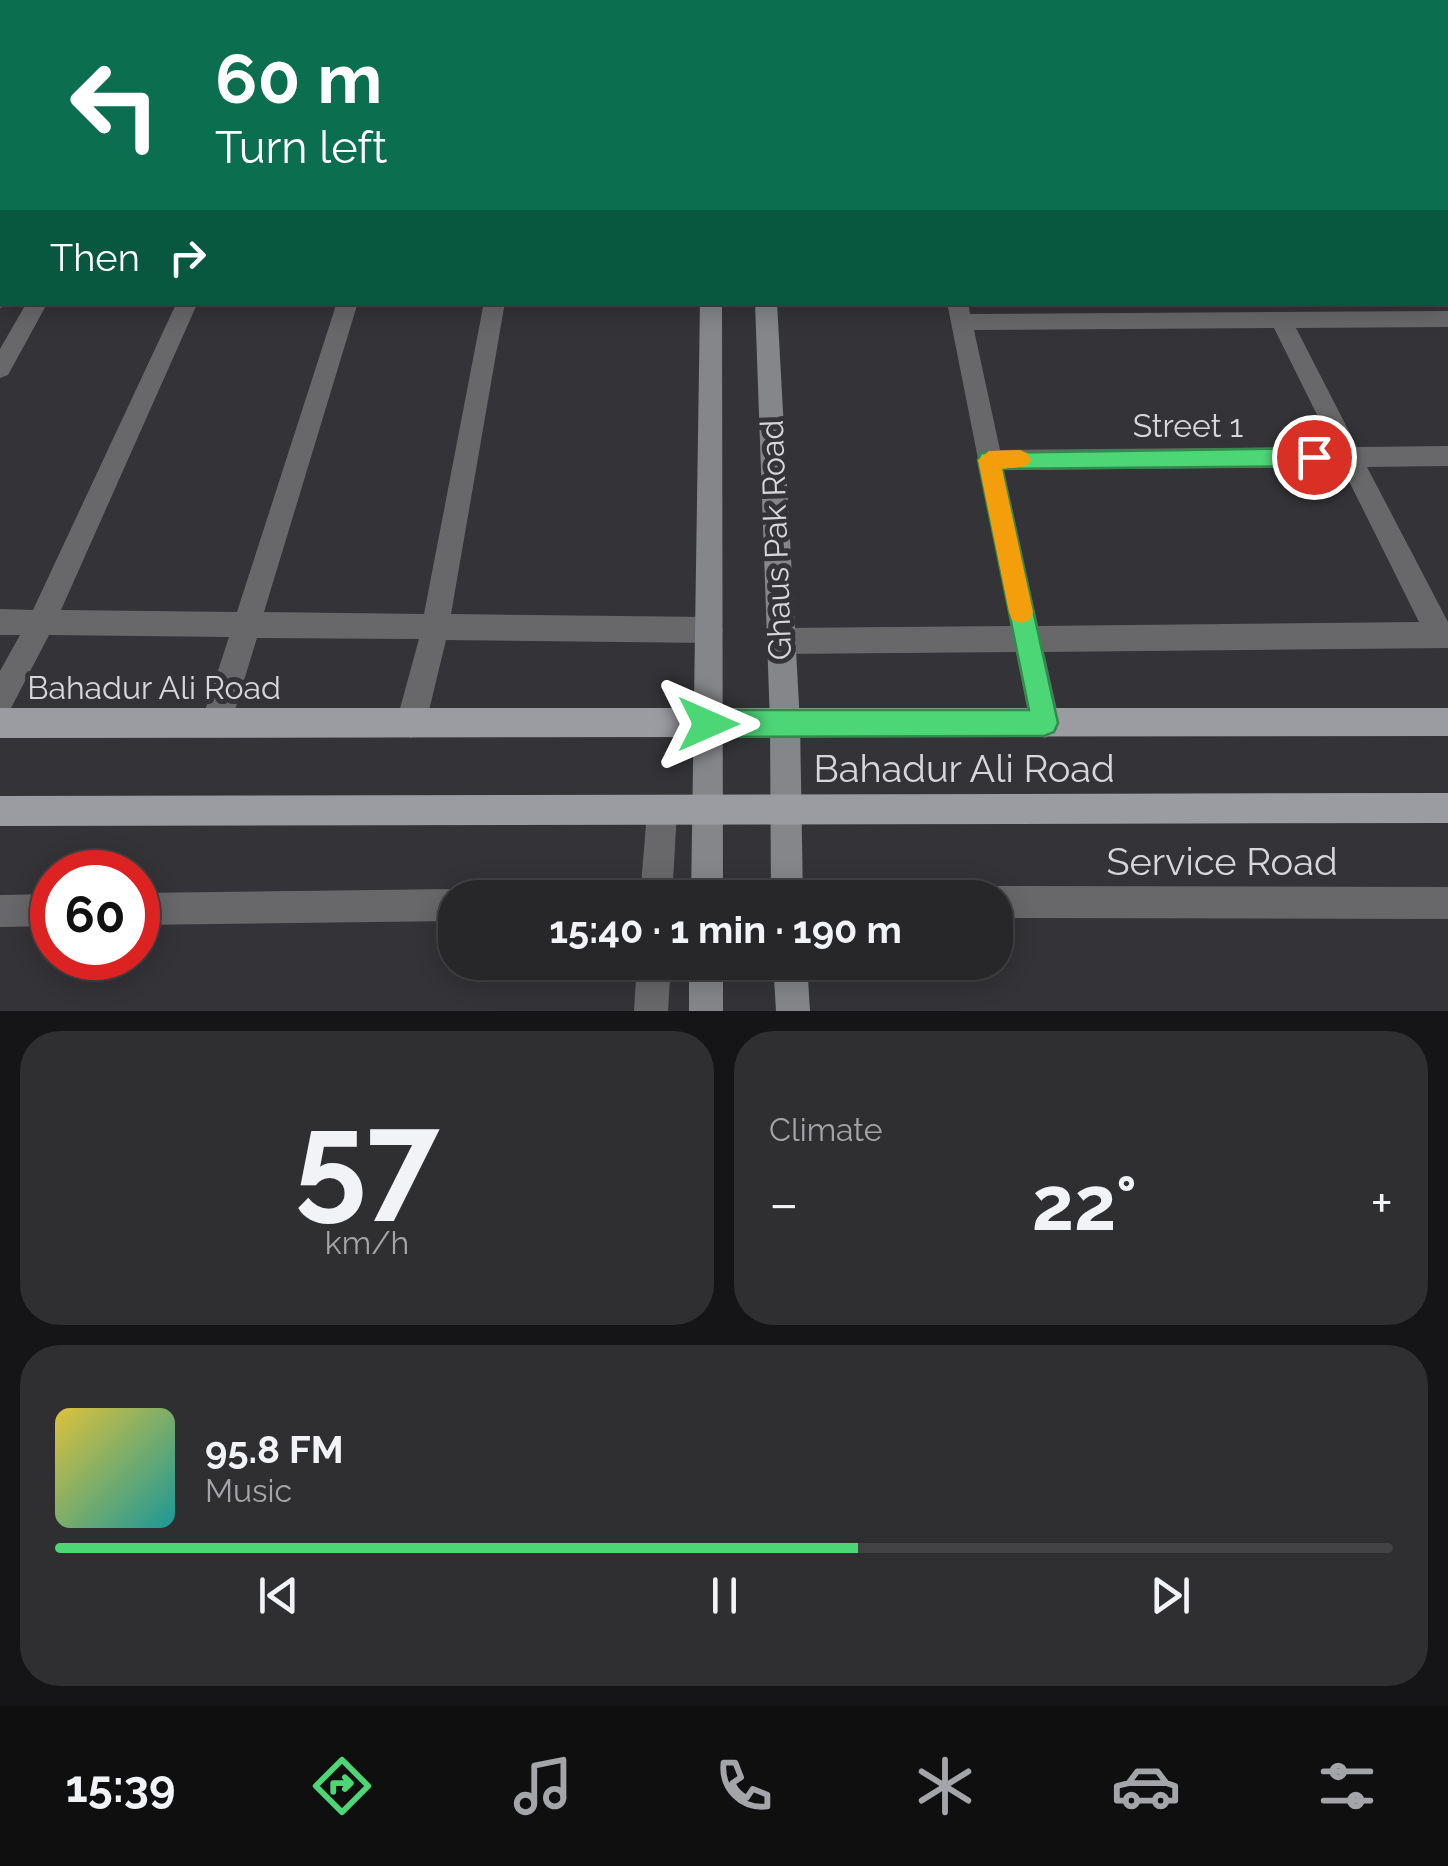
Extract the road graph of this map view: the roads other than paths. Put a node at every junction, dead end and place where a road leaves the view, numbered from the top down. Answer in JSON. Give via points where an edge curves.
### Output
{"nodes":[{"id":1,"x":36,"y":305,"type":"edge"},
{"id":2,"x":187,"y":305,"type":"edge"},
{"id":3,"x":347,"y":305,"type":"edge"},
{"id":4,"x":495,"y":305,"type":"edge"},
{"id":5,"x":711,"y":305,"type":"edge"},
{"id":6,"x":766,"y":305,"type":"edge"},
{"id":7,"x":959,"y":312,"type":"edge"},
{"id":8,"x":1448,"y":319,"type":"edge"},
{"id":9,"x":1282,"y":320,"type":"junction"},
{"id":10,"x":0,"y":369,"type":"edge"},
{"id":11,"x":1448,"y":456,"type":"edge"},
{"id":12,"x":1350,"y":457,"type":"junction"},
{"id":13,"x":989,"y":460,"type":"junction"},
{"id":14,"x":42,"y":621,"type":"junction"},
{"id":15,"x":0,"y":622,"type":"edge"},
{"id":16,"x":247,"y":625,"type":"junction"},
{"id":17,"x":436,"y":626,"type":"junction"},
{"id":18,"x":709,"y":630,"type":"junction"},
{"id":19,"x":1444,"y":635,"type":"edge"},
{"id":20,"x":1026,"y":638,"type":"junction"},
{"id":21,"x":780,"y":641,"type":"junction"},
{"id":22,"x":0,"y":700,"type":"edge"},
{"id":23,"x":0,"y":722,"type":"edge"},
{"id":24,"x":1448,"y":722,"type":"edge"},
{"id":25,"x":216,"y":723,"type":"junction"},
{"id":26,"x":411,"y":723,"type":"junction"},
{"id":27,"x":784,"y":723,"type":"junction"},
{"id":28,"x":1044,"y":723,"type":"junction"},
{"id":29,"x":708,"y":724,"type":"junction"},
{"id":30,"x":1448,"y":808,"type":"edge"},
{"id":31,"x":787,"y":809,"type":"junction"},
{"id":32,"x":707,"y":810,"type":"junction"},
{"id":33,"x":0,"y":811,"type":"edge"},
{"id":34,"x":662,"y":812,"type":"junction"},
{"id":35,"x":657,"y":880,"type":"edge"},
{"id":36,"x":706,"y":880,"type":"edge"},
{"id":37,"x":787,"y":880,"type":"edge"},
{"id":38,"x":1013,"y":902,"type":"edge"},
{"id":39,"x":1448,"y":903,"type":"edge"},
{"id":40,"x":438,"y":905,"type":"edge"},
{"id":41,"x":160,"y":909,"type":"edge"},
{"id":42,"x":30,"y":910,"type":"edge"},
{"id":43,"x":0,"y":911,"type":"edge"},
{"id":44,"x":653,"y":980,"type":"edge"},
{"id":45,"x":706,"y":980,"type":"edge"},
{"id":46,"x":791,"y":980,"type":"edge"},
{"id":47,"x":652,"y":1011,"type":"edge"},
{"id":48,"x":706,"y":1011,"type":"edge"},
{"id":49,"x":792,"y":1011,"type":"edge"}],
"edges":[{"from":1,"to":10,"type":"street"},
{"from":2,"to":14,"type":"street"},
{"from":3,"to":16,"type":"street"},
{"from":4,"to":17,"type":"street"},
{"from":5,"to":18,"type":"main road"},
{"from":6,"to":21,"type":"main road","name":"Ghaus Pak Road"},
{"from":7,"to":9,"type":"street"},
{"from":7,"to":13,"type":"street"},
{"from":8,"to":9,"type":"street"},
{"from":9,"to":12,"type":"street"},
{"from":11,"to":12,"type":"street","name":"Street 1"},
{"from":12,"to":13,"type":"street","name":"Street 1"},
{"from":12,"to":19,"type":"street"},
{"from":13,"to":20,"type":"street"},
{"from":14,"to":15,"type":"street"},
{"from":14,"to":16,"type":"street"},
{"from":14,"to":22,"type":"street"},
{"from":16,"to":17,"type":"street"},
{"from":16,"to":25,"type":"street"},
{"from":17,"to":18,"type":"street"},
{"from":17,"to":26,"type":"street"},
{"from":18,"to":29,"type":"main road"},
{"from":19,"to":20,"type":"street"},
{"from":20,"to":21,"type":"street"},
{"from":20,"to":28,"type":"street"},
{"from":21,"to":27,"type":"main road","name":"Ghaus Pak Road"},
{"from":23,"to":25,"type":"main road","name":"Bahadur Ali Road"},
{"from":24,"to":28,"type":"main road","name":"Bahadur Ali Road"},
{"from":25,"to":26,"type":"main road","name":"Bahadur Ali Road"},
{"from":26,"to":29,"type":"main road","name":"Bahadur Ali Road"},
{"from":27,"to":28,"type":"main road","name":"Bahadur Ali Road"},
{"from":27,"to":29,"type":"main road","name":"Bahadur Ali Road"},
{"from":27,"to":31,"type":"main road","name":"Ghaus Pak Road"},
{"from":29,"to":32,"type":"main road"},
{"from":30,"to":31,"type":"main road","name":"Bahadur Ali Road"},
{"from":31,"to":32,"type":"main road","name":"Bahadur Ali Road"},
{"from":31,"to":37,"type":"main road","name":"Ghaus Pak Road"},
{"from":32,"to":34,"type":"main road","name":"Bahadur Ali Road"},
{"from":32,"to":36,"type":"main road"},
{"from":33,"to":34,"type":"main road","name":"Bahadur Ali Road"},
{"from":34,"to":35,"type":"street"},
{"from":38,"to":39,"type":"street","name":"Service Road"},
{"from":40,"to":41,"type":"street"},
{"from":42,"to":43,"type":"street"},
{"from":44,"to":47,"type":"street"},
{"from":45,"to":48,"type":"main road"},
{"from":46,"to":49,"type":"main road"}]}
